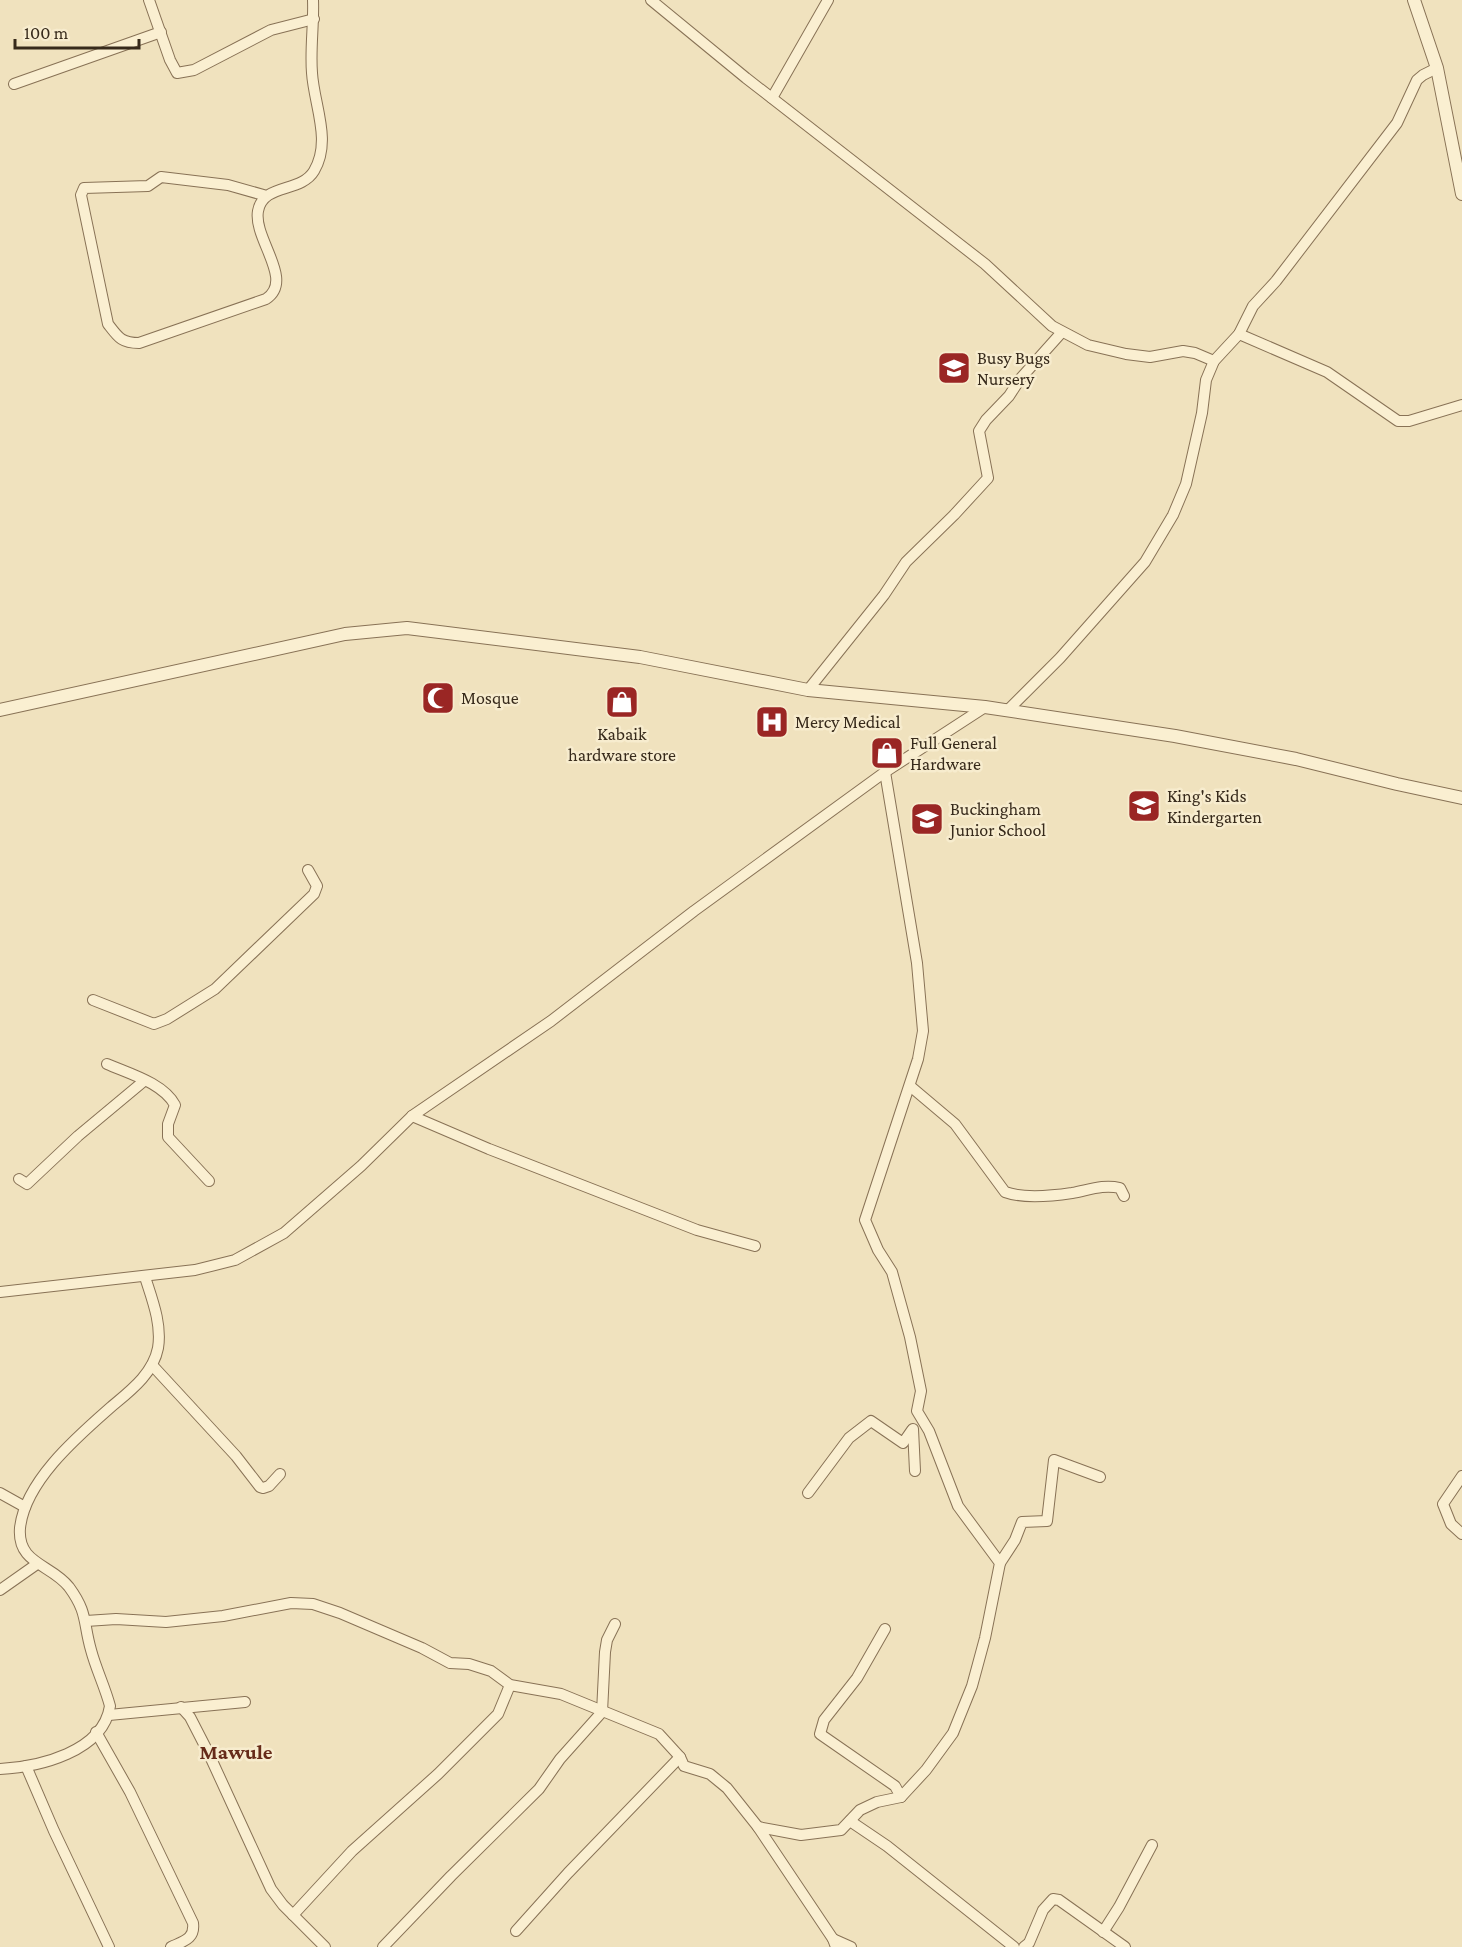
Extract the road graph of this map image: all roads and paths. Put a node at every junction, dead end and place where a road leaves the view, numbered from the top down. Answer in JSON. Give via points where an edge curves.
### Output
{"nodes":[{"id":1,"x":148,"y":0,"type":"edge"},
{"id":2,"x":313,"y":0,"type":"edge"},
{"id":3,"x":651,"y":0,"type":"edge"},
{"id":4,"x":828,"y":0,"type":"edge"},
{"id":5,"x":1414,"y":0,"type":"edge"},
{"id":6,"x":314,"y":19,"type":"junction"},
{"id":7,"x":161,"y":32,"type":"junction"},
{"id":8,"x":1437,"y":68,"type":"junction"},
{"id":9,"x":14,"y":84,"type":"dead end"},
{"id":10,"x":772,"y":98,"type":"junction"},
{"id":11,"x":1462,"y":194,"type":"edge"},
{"id":12,"x":267,"y":196,"type":"junction"},
{"id":13,"x":1062,"y":332,"type":"junction"},
{"id":14,"x":1239,"y":334,"type":"junction"},
{"id":15,"x":1214,"y":361,"type":"junction"},
{"id":16,"x":1462,"y":405,"type":"edge"},
{"id":17,"x":808,"y":690,"type":"junction"},
{"id":18,"x":985,"y":707,"type":"junction"},
{"id":19,"x":0,"y":710,"type":"edge"},
{"id":20,"x":1007,"y":711,"type":"junction"},
{"id":21,"x":885,"y":772,"type":"junction"},
{"id":22,"x":1462,"y":798,"type":"edge"},
{"id":23,"x":308,"y":870,"type":"dead end"},
{"id":24,"x":93,"y":1000,"type":"dead end"},
{"id":25,"x":107,"y":1064,"type":"dead end"},
{"id":26,"x":144,"y":1081,"type":"junction"},
{"id":27,"x":910,"y":1086,"type":"junction"},
{"id":28,"x":412,"y":1116,"type":"junction"},
{"id":29,"x":19,"y":1179,"type":"dead end"},
{"id":30,"x":209,"y":1181,"type":"dead end"},
{"id":31,"x":1124,"y":1196,"type":"dead end"},
{"id":32,"x":755,"y":1246,"type":"dead end"},
{"id":33,"x":146,"y":1276,"type":"junction"},
{"id":34,"x":0,"y":1292,"type":"edge"},
{"id":35,"x":152,"y":1365,"type":"junction"},
{"id":36,"x":917,"y":1411,"type":"junction"},
{"id":37,"x":912,"y":1430,"type":"junction"},
{"id":38,"x":915,"y":1471,"type":"dead end"},
{"id":39,"x":280,"y":1474,"type":"dead end"},
{"id":40,"x":1462,"y":1476,"type":"edge"},
{"id":41,"x":1100,"y":1477,"type":"dead end"},
{"id":42,"x":0,"y":1493,"type":"edge"},
{"id":43,"x":808,"y":1493,"type":"dead end"},
{"id":44,"x":25,"y":1507,"type":"junction"},
{"id":45,"x":1462,"y":1534,"type":"edge"},
{"id":46,"x":1000,"y":1563,"type":"junction"},
{"id":47,"x":37,"y":1564,"type":"junction"},
{"id":48,"x":0,"y":1590,"type":"edge"},
{"id":49,"x":86,"y":1621,"type":"junction"},
{"id":50,"x":615,"y":1624,"type":"dead end"},
{"id":51,"x":885,"y":1629,"type":"dead end"},
{"id":52,"x":510,"y":1684,"type":"junction"},
{"id":53,"x":245,"y":1702,"type":"dead end"},
{"id":54,"x":181,"y":1707,"type":"junction"},
{"id":55,"x":602,"y":1712,"type":"junction"},
{"id":56,"x":109,"y":1715,"type":"junction"},
{"id":57,"x":96,"y":1732,"type":"junction"},
{"id":58,"x":680,"y":1757,"type":"junction"},
{"id":59,"x":26,"y":1766,"type":"junction"},
{"id":60,"x":0,"y":1769,"type":"edge"},
{"id":61,"x":901,"y":1797,"type":"junction"},
{"id":62,"x":850,"y":1821,"type":"junction"},
{"id":63,"x":758,"y":1827,"type":"junction"},
{"id":64,"x":1152,"y":1845,"type":"dead end"},
{"id":65,"x":293,"y":1915,"type":"junction"},
{"id":66,"x":516,"y":1931,"type":"dead end"},
{"id":67,"x":1103,"y":1932,"type":"junction"},
{"id":68,"x":835,"y":1943,"type":"edge"},
{"id":69,"x":109,"y":1947,"type":"edge"},
{"id":70,"x":171,"y":1947,"type":"edge"},
{"id":71,"x":325,"y":1947,"type":"edge"},
{"id":72,"x":383,"y":1947,"type":"edge"},
{"id":73,"x":851,"y":1947,"type":"edge"},
{"id":74,"x":1014,"y":1947,"type":"edge"},
{"id":75,"x":1024,"y":1947,"type":"edge"},
{"id":76,"x":1125,"y":1947,"type":"edge"}],
"edges":[{"from":1,"to":7,"type":"street"},
{"from":2,"to":6,"type":"street"},
{"from":3,"to":10,"type":"street"},
{"from":4,"to":10,"type":"street"},
{"from":5,"to":8,"type":"street"},
{"from":6,"to":7,"type":"street","via":[[271,30],[184,73],[177,73]]},
{"from":6,"to":12,"type":"street","via":[[312,72],[323,143],[320,159],[302,183]]},
{"from":7,"to":9,"type":"street"},
{"from":8,"to":11,"type":"street"},
{"from":8,"to":14,"type":"street","via":[[1417,80],[1397,123],[1254,306]]},
{"from":10,"to":13,"type":"street","via":[[985,264]]},
{"from":12,"to":12,"type":"street","via":[[260,204],[258,218],[277,276],[273,294],[139,343],[127,343],[117,337],[108,324],[81,195],[84,188],[148,186],[161,177],[228,185]]},
{"from":13,"to":15,"type":"street","via":[[1088,345],[1126,354],[1150,357],[1183,351]]},
{"from":13,"to":17,"type":"street","via":[[980,431],[988,478],[906,562]]},
{"from":14,"to":15,"type":"street"},
{"from":14,"to":16,"type":"street","via":[[1327,372],[1398,421]]},
{"from":15,"to":20,"type":"street","via":[[1206,380],[1186,484],[1173,515],[1145,562]]},
{"from":17,"to":18,"type":"street"},
{"from":17,"to":19,"type":"street","via":[[640,657],[407,628],[345,634]]},
{"from":18,"to":20,"type":"street"},
{"from":18,"to":21,"type":"street"},
{"from":20,"to":22,"type":"street","via":[[1285,757]]},
{"from":21,"to":27,"type":"street","via":[[917,963],[923,1031]]},
{"from":21,"to":28,"type":"street","via":[[551,1020]]},
{"from":23,"to":24,"type":"street","via":[[317,886],[314,894],[224,981],[186,1008],[154,1024]]},
{"from":25,"to":26,"type":"street"},
{"from":26,"to":29,"type":"street","via":[[27,1184]]},
{"from":26,"to":30,"type":"street","via":[[171,1099],[175,1106],[168,1137]]},
{"from":27,"to":31,"type":"street","via":[[955,1124],[1005,1192],[1041,1195],[1110,1186],[1120,1188]]},
{"from":27,"to":36,"type":"street","via":[[865,1220],[892,1272],[910,1337],[921,1391]]},
{"from":28,"to":32,"type":"street","via":[[697,1230]]},
{"from":28,"to":33,"type":"street","via":[[284,1233],[235,1260]]},
{"from":33,"to":34,"type":"street"},
{"from":33,"to":35,"type":"street","via":[[158,1320],[158,1347]]},
{"from":35,"to":39,"type":"street","via":[[260,1487],[268,1486]]},
{"from":35,"to":44,"type":"street","via":[[143,1378],[73,1441]]},
{"from":36,"to":37,"type":"street"},
{"from":36,"to":46,"type":"street","via":[[929,1431],[958,1506]]},
{"from":37,"to":38,"type":"street"},
{"from":37,"to":43,"type":"street","via":[[903,1443],[871,1421],[849,1438]]},
{"from":40,"to":45,"type":"street","via":[[1443,1504],[1451,1524]]},
{"from":41,"to":46,"type":"street","via":[[1054,1460],[1047,1521],[1022,1521]]},
{"from":42,"to":44,"type":"street"},
{"from":44,"to":47,"type":"street","via":[[21,1543],[27,1556]]},
{"from":46,"to":61,"type":"street","via":[[986,1638],[953,1733]]},
{"from":47,"to":48,"type":"street"},
{"from":47,"to":49,"type":"street","via":[[60,1576],[79,1601]]},
{"from":49,"to":52,"type":"street","via":[[166,1622],[291,1603],[313,1604],[423,1648],[450,1663],[491,1671]]},
{"from":49,"to":56,"type":"street","via":[[91,1651],[110,1706]]},
{"from":50,"to":55,"type":"street","via":[[605,1652]]},
{"from":51,"to":61,"type":"street","via":[[857,1678],[824,1720],[820,1734],[895,1786]]},
{"from":52,"to":55,"type":"street","via":[[561,1694]]},
{"from":52,"to":65,"type":"street","via":[[498,1714],[352,1851]]},
{"from":53,"to":54,"type":"street"},
{"from":54,"to":56,"type":"street"},
{"from":54,"to":65,"type":"street","via":[[196,1727],[270,1889]]},
{"from":55,"to":58,"type":"street","via":[[659,1734]]},
{"from":55,"to":72,"type":"street","via":[[539,1789]]},
{"from":56,"to":57,"type":"street"},
{"from":57,"to":59,"type":"street","via":[[88,1743],[63,1756]]},
{"from":57,"to":70,"type":"street","via":[[130,1792],[193,1923],[189,1939]]},
{"from":58,"to":63,"type":"street","via":[[684,1766],[710,1774],[727,1788]]},
{"from":58,"to":66,"type":"street"},
{"from":59,"to":60,"type":"street"},
{"from":59,"to":69,"type":"street"},
{"from":61,"to":62,"type":"street","via":[[860,1810]]},
{"from":62,"to":63,"type":"street","via":[[842,1830],[801,1835]]},
{"from":62,"to":74,"type":"street"},
{"from":63,"to":68,"type":"street"},
{"from":64,"to":67,"type":"street"},
{"from":65,"to":71,"type":"street"},
{"from":67,"to":75,"type":"street","via":[[1053,1899]]},
{"from":67,"to":76,"type":"street"},
{"from":68,"to":73,"type":"street"}]}
